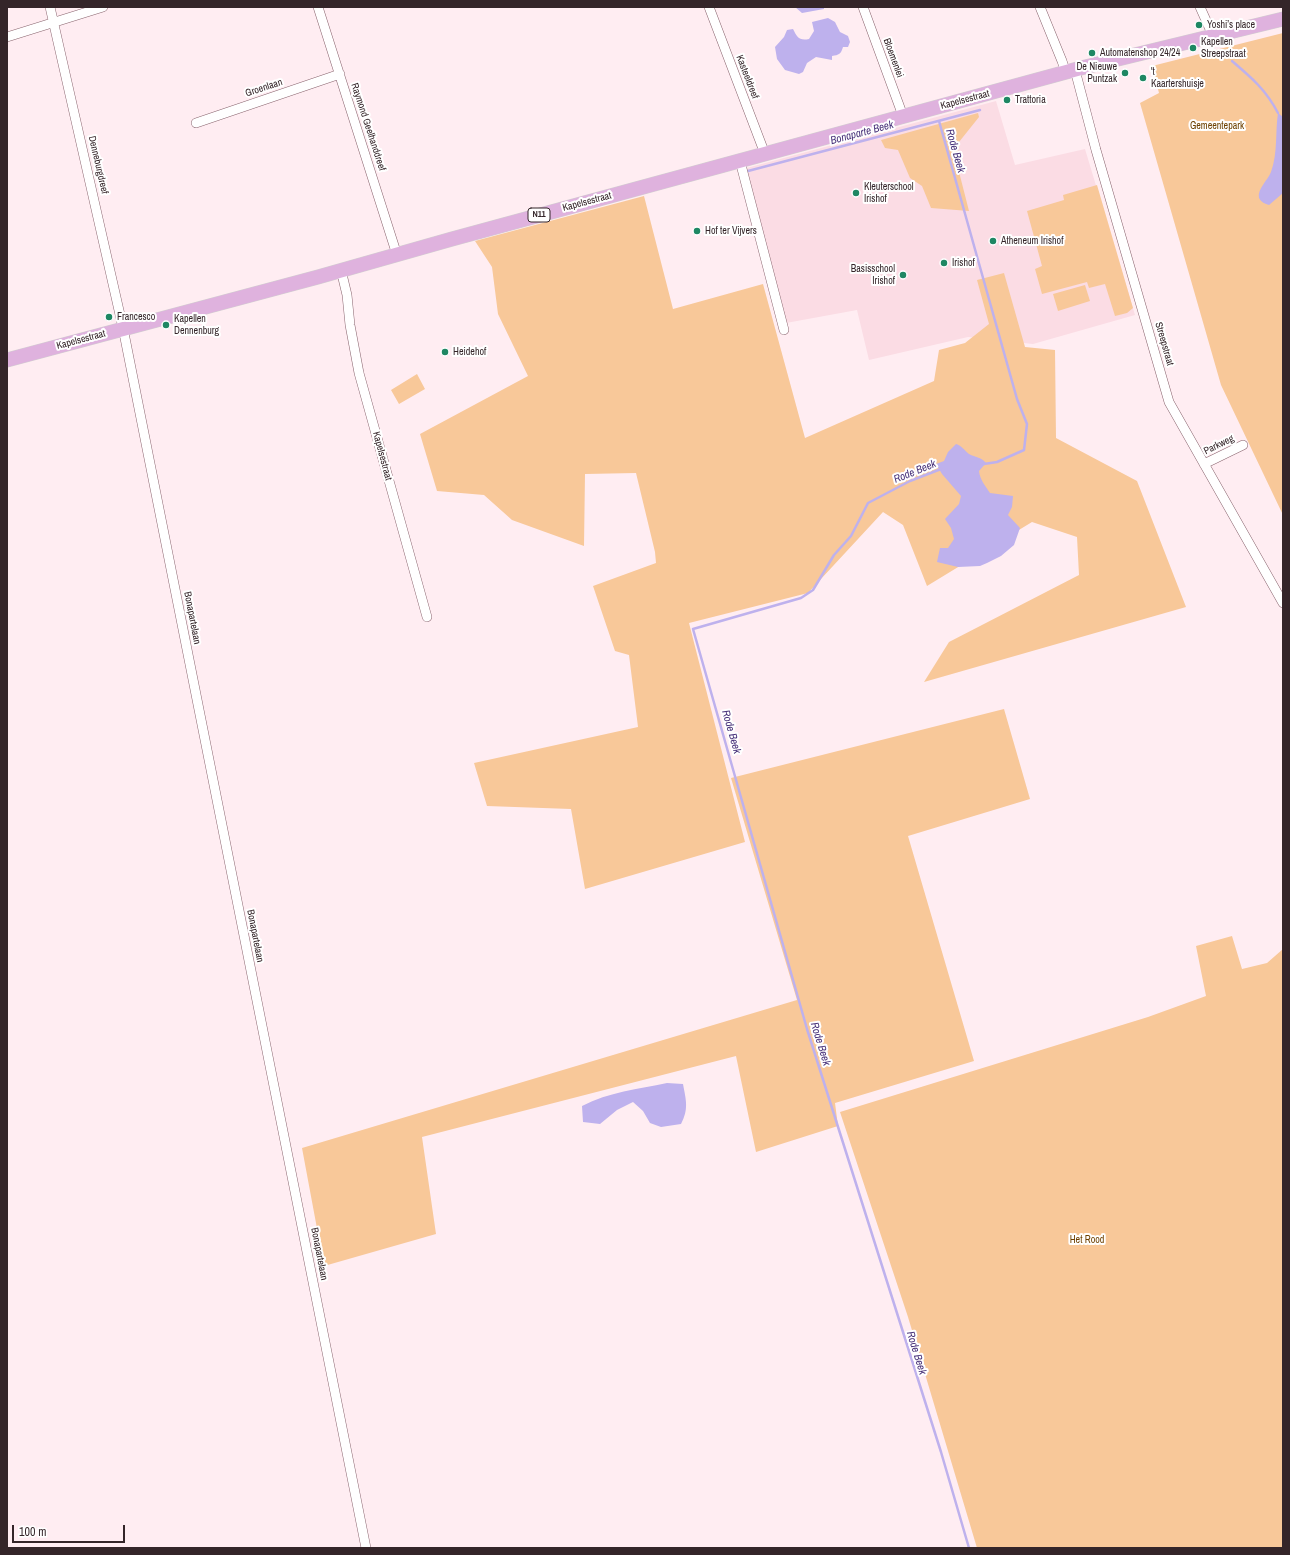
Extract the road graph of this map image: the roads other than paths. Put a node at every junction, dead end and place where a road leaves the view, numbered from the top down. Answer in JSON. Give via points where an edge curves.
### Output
{"nodes":[{"id":1,"x":50,"y":7,"type":"edge"},
{"id":2,"x":104,"y":7,"type":"edge"},
{"id":3,"x":318,"y":7,"type":"edge"},
{"id":4,"x":709,"y":7,"type":"edge"},
{"id":5,"x":863,"y":7,"type":"edge"},
{"id":6,"x":1040,"y":7,"type":"edge"},
{"id":7,"x":1200,"y":7,"type":"edge"},
{"id":8,"x":1283,"y":19,"type":"edge"},
{"id":9,"x":54,"y":22,"type":"junction"},
{"id":10,"x":1213,"y":36,"type":"junction"},
{"id":11,"x":7,"y":37,"type":"edge"},
{"id":12,"x":1070,"y":72,"type":"junction"},
{"id":13,"x":340,"y":74,"type":"junction"},
{"id":14,"x":903,"y":116,"type":"junction"},
{"id":15,"x":196,"y":123,"type":"dead end"},
{"id":16,"x":765,"y":154,"type":"junction"},
{"id":17,"x":740,"y":161,"type":"junction"},
{"id":18,"x":397,"y":255,"type":"junction"},
{"id":19,"x":341,"y":270,"type":"junction"},
{"id":20,"x":123,"y":328,"type":"junction"},
{"id":21,"x":784,"y":330,"type":"dead end"},
{"id":22,"x":7,"y":360,"type":"edge"},
{"id":23,"x":1243,"y":445,"type":"dead end"},
{"id":24,"x":1204,"y":464,"type":"junction"},
{"id":25,"x":1283,"y":603,"type":"edge"},
{"id":26,"x":427,"y":617,"type":"dead end"},
{"id":27,"x":366,"y":1548,"type":"edge"}],
"edges":[{"from":1,"to":9,"type":"street","name":"Denneburgdreef"},
{"from":2,"to":9,"type":"street"},
{"from":3,"to":13,"type":"street","name":"Raymond Geelhanddreef"},
{"from":4,"to":16,"type":"street","name":"Kasteeldreef"},
{"from":5,"to":14,"type":"street","name":"Bloemenlei"},
{"from":6,"to":12,"type":"street","name":"Streepstraat","via":[[1062,61]]},
{"from":7,"to":10,"type":"street"},
{"from":8,"to":10,"type":"main road","number":"N11"},
{"from":9,"to":11,"type":"street"},
{"from":9,"to":20,"type":"street","name":"Denneburgdreef"},
{"from":10,"to":12,"type":"main road","name":"Kapelsestraat","number":"N11"},
{"from":12,"to":14,"type":"main road","name":"Kapelsestraat","number":"N11"},
{"from":12,"to":24,"type":"street","name":"Streepstraat","via":[[1096,150],[1169,402]]},
{"from":13,"to":15,"type":"street","name":"Groenlaan"},
{"from":13,"to":18,"type":"street","name":"Raymond Geelhanddreef"},
{"from":14,"to":16,"type":"main road","name":"Kapelsestraat","number":"N11"},
{"from":16,"to":17,"type":"main road","name":"Kapelsestraat","number":"N11"},
{"from":17,"to":18,"type":"main road","name":"Kapelsestraat","number":"N11"},
{"from":17,"to":21,"type":"street"},
{"from":18,"to":19,"type":"main road","name":"Kapelsestraat","number":"N11"},
{"from":19,"to":20,"type":"main road","name":"Kapelsestraat","number":"N11"},
{"from":19,"to":26,"type":"street","name":"Kapelsestraat","via":[[359,373]]},
{"from":20,"to":22,"type":"main road","name":"Kapelsestraat","number":"N11"},
{"from":20,"to":27,"type":"street","name":"Bonapartelaan"},
{"from":23,"to":24,"type":"street","name":"Parkweg"},
{"from":24,"to":25,"type":"street","name":"Streepstraat"}]}
